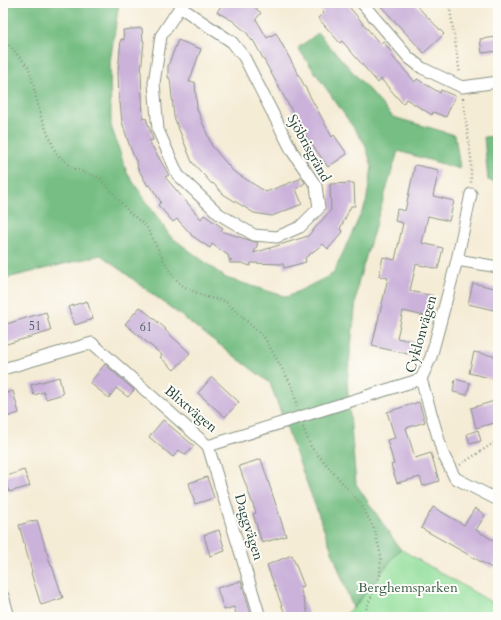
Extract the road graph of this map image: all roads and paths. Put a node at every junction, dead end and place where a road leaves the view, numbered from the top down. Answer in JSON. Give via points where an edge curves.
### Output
{"nodes":[{"id":1,"x":362,"y":3,"type":"edge"},
{"id":2,"x":181,"y":5,"type":"edge"},
{"id":3,"x":3,"y":35,"type":"edge"},
{"id":4,"x":498,"y":82,"type":"edge"},
{"id":5,"x":471,"y":158,"type":"dead end"},
{"id":6,"x":471,"y":194,"type":"joint"},
{"id":7,"x":457,"y":260,"type":"junction"},
{"id":8,"x":498,"y":267,"type":"edge"},
{"id":9,"x":3,"y":369,"type":"edge"},
{"id":10,"x":421,"y":379,"type":"junction"},
{"id":11,"x":299,"y":418,"type":"junction"},
{"id":12,"x":498,"y":440,"type":"edge"},
{"id":13,"x":208,"y":446,"type":"junction"},
{"id":14,"x":452,"y":471,"type":"junction"},
{"id":15,"x":498,"y":500,"type":"edge"},
{"id":16,"x":3,"y":596,"type":"edge"},
{"id":17,"x":9,"y":617,"type":"edge"},
{"id":18,"x":260,"y":617,"type":"edge"},
{"id":19,"x":363,"y":617,"type":"edge"}],
"edges":[{"from":1,"to":4,"type":"street","via":[[409,58],[422,68],[462,86]]},
{"from":2,"to":2,"type":"street","name":"Sjöbrisgränd","via":[[161,36],[154,83],[158,130],[178,175],[219,214],[254,235],[277,237],[300,227],[319,208],[316,186],[292,151],[244,57],[232,42]]},
{"from":3,"to":11,"type":"path","via":[[29,68],[41,117],[56,153],[72,168],[100,178],[130,213],[146,226],[170,272],[181,285],[205,297],[225,301],[264,337],[292,388]]},
{"from":5,"to":6,"type":"path"},
{"from":6,"to":7,"type":"street","name":"Cyklonvägen"},
{"from":7,"to":8,"type":"street"},
{"from":7,"to":10,"type":"street","name":"Cyklonvägen","via":[[431,357]]},
{"from":9,"to":13,"type":"street","name":"Blixtvägen","via":[[92,343]]},
{"from":10,"to":11,"type":"street","name":"Blixtvägen"},
{"from":10,"to":14,"type":"street","name":"Cyklonvägen","via":[[443,454]]},
{"from":11,"to":13,"type":"street","name":"Blixtvägen"},
{"from":11,"to":19,"type":"path","via":[[312,447],[361,504],[375,531],[382,556],[380,575]]},
{"from":12,"to":14,"type":"path"},
{"from":13,"to":18,"type":"street","name":"Daggvägen"},
{"from":14,"to":15,"type":"street","name":"Cyklonvägen","via":[[455,478]]},
{"from":16,"to":17,"type":"street"}]}
